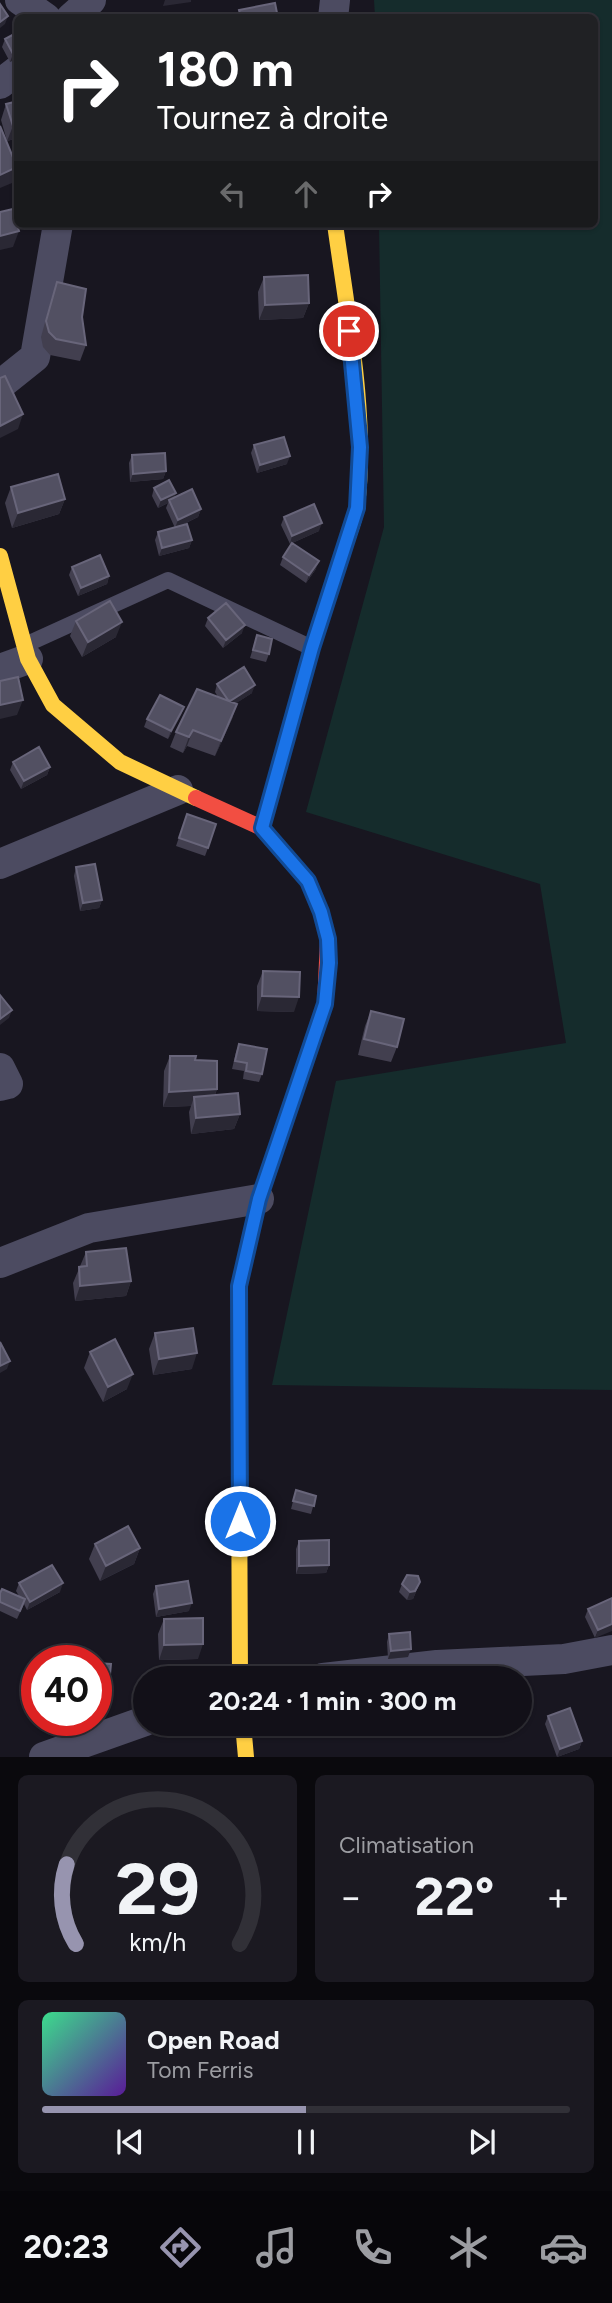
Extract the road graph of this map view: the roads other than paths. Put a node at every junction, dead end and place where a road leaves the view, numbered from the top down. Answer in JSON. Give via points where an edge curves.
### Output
{"nodes":[{"id":1,"x":20,"y":0,"type":"edge"},
{"id":2,"x":91,"y":0,"type":"edge"},
{"id":3,"x":40,"y":14,"type":"edge"},
{"id":4,"x":75,"y":14,"type":"edge"},
{"id":5,"x":14,"y":73,"type":"edge"},
{"id":6,"x":0,"y":84,"type":"edge"},
{"id":7,"x":57,"y":228,"type":"edge"},
{"id":8,"x":336,"y":228,"type":"edge"},
{"id":9,"x":0,"y":385,"type":"edge"},
{"id":10,"x":0,"y":556,"type":"edge"},
{"id":11,"x":312,"y":648,"type":"junction"},
{"id":12,"x":26,"y":652,"type":"junction"},
{"id":13,"x":0,"y":669,"type":"edge"},
{"id":14,"x":178,"y":790,"type":"junction"},
{"id":15,"x":262,"y":828,"type":"junction"},
{"id":16,"x":0,"y":864,"type":"edge"},
{"id":17,"x":0,"y":1068,"type":"edge"},
{"id":18,"x":0,"y":1086,"type":"edge"},
{"id":19,"x":259,"y":1199,"type":"junction"},
{"id":20,"x":0,"y":1263,"type":"edge"},
{"id":21,"x":612,"y":1650,"type":"edge"},
{"id":22,"x":240,"y":1666,"type":"edge"},
{"id":23,"x":427,"y":1666,"type":"edge"},
{"id":24,"x":133,"y":1725,"type":"edge"},
{"id":25,"x":244,"y":1736,"type":"edge"},
{"id":26,"x":44,"y":1757,"type":"edge"},
{"id":27,"x":246,"y":1757,"type":"edge"}],
"edges":[{"from":1,"to":3,"type":"street"},
{"from":2,"to":4,"type":"street"},
{"from":5,"to":6,"type":"street"},
{"from":7,"to":9,"type":"street","via":[[35,357]]},
{"from":8,"to":11,"type":"street","via":[[353,358],[360,447],[358,496]]},
{"from":10,"to":12,"type":"street"},
{"from":11,"to":12,"type":"lane","via":[[168,580]]},
{"from":11,"to":15,"type":"street"},
{"from":12,"to":13,"type":"street"},
{"from":12,"to":14,"type":"street","via":[[53,705],[120,762]]},
{"from":14,"to":15,"type":"street"},
{"from":14,"to":16,"type":"street"},
{"from":15,"to":19,"type":"street","via":[[308,881],[328,939],[329,963],[325,1004]]},
{"from":17,"to":18,"type":"street","via":[[8,1084]]},
{"from":19,"to":20,"type":"street","via":[[89,1228]]},
{"from":19,"to":22,"type":"street","via":[[239,1286]]},
{"from":21,"to":23,"type":"street","via":[[564,1659]]},
{"from":24,"to":26,"type":"street"},
{"from":25,"to":27,"type":"street"}]}
